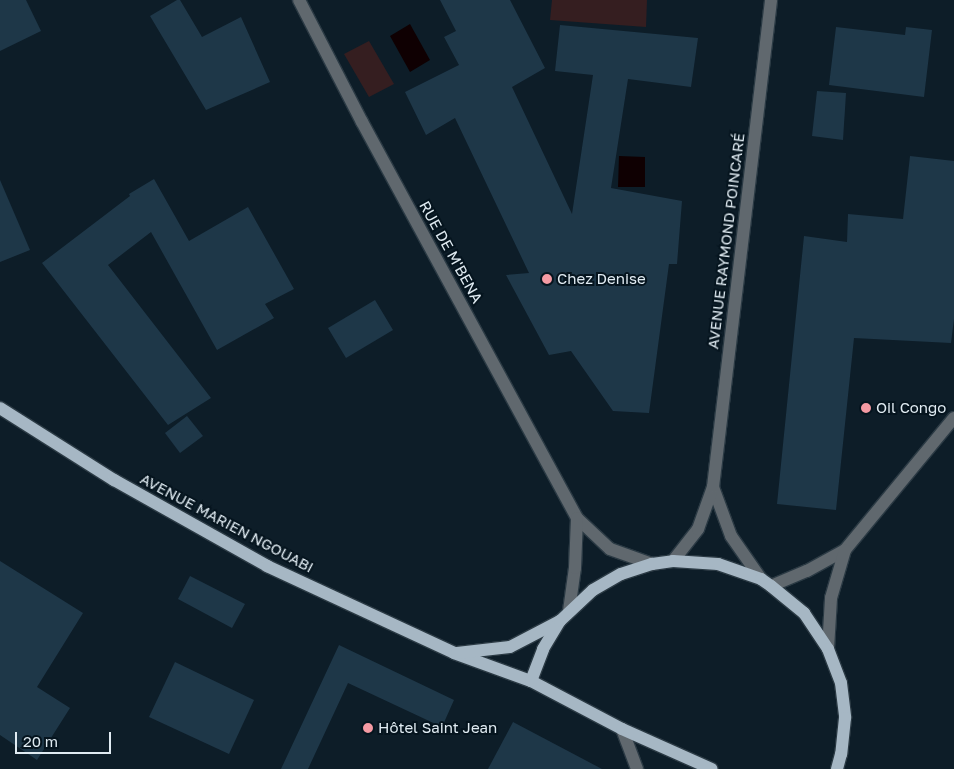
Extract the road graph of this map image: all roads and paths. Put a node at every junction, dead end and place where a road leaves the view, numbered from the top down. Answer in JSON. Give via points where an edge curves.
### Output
{"nodes":[{"id":1,"x":299,"y":0,"type":"edge"},
{"id":2,"x":771,"y":0,"type":"edge"},
{"id":3,"x":0,"y":408,"type":"edge"},
{"id":4,"x":954,"y":418,"type":"edge"},
{"id":5,"x":713,"y":487,"type":"junction"},
{"id":6,"x":577,"y":518,"type":"junction"},
{"id":7,"x":845,"y":550,"type":"junction"},
{"id":8,"x":673,"y":561,"type":"junction"},
{"id":9,"x":652,"y":564,"type":"junction"},
{"id":10,"x":766,"y":582,"type":"junction"},
{"id":11,"x":569,"y":610,"type":"junction"},
{"id":12,"x":560,"y":621,"type":"junction"},
{"id":13,"x":828,"y":649,"type":"junction"},
{"id":14,"x":454,"y":653,"type":"junction"},
{"id":15,"x":531,"y":681,"type":"junction"},
{"id":16,"x":622,"y":729,"type":"junction"},
{"id":17,"x":842,"y":754,"type":"junction"},
{"id":18,"x":637,"y":769,"type":"edge"},
{"id":19,"x":712,"y":769,"type":"edge"},
{"id":20,"x":836,"y":769,"type":"edge"},
{"id":21,"x":846,"y":769,"type":"edge"}],
"edges":[{"from":1,"to":6,"type":"street","name":"RUE DE M'BENA"},
{"from":2,"to":5,"type":"street","name":"AVENUE RAYMOND POINCARÉ"},
{"from":3,"to":14,"type":"main road","name":"AVENUE MARIEN NGOUABI","via":[[114,480],[268,566]]},
{"from":4,"to":7,"type":"street"},
{"from":5,"to":8,"type":"street","via":[[698,529]]},
{"from":5,"to":10,"type":"street","via":[[731,536]]},
{"from":6,"to":9,"type":"street","name":"RUE DE M'BENA","via":[[610,549]]},
{"from":6,"to":11,"type":"street","name":"RUE DE M'BENA","via":[[576,568]]},
{"from":7,"to":10,"type":"street","via":[[807,571]]},
{"from":7,"to":13,"type":"street","via":[[831,598]]},
{"from":8,"to":9,"type":"main road"},
{"from":8,"to":10,"type":"main road","via":[[718,564]]},
{"from":9,"to":11,"type":"main road","via":[[621,574]]},
{"from":10,"to":13,"type":"main road","via":[[804,613]]},
{"from":11,"to":12,"type":"main road"},
{"from":12,"to":14,"type":"main road","via":[[510,647]]},
{"from":12,"to":15,"type":"main road","via":[[543,650]]},
{"from":13,"to":17,"type":"main road","via":[[841,683],[845,718]]},
{"from":14,"to":15,"type":"main road","name":"AVENUE MARIEN NGOUABI"},
{"from":15,"to":16,"type":"main road","name":"AVENUE MARIEN NGOUABI"},
{"from":16,"to":18,"type":"street"},
{"from":16,"to":19,"type":"main road","name":"AVENUE MARIEN NGOUABI"},
{"from":17,"to":20,"type":"main road"},
{"from":17,"to":21,"type":"main road"}]}
